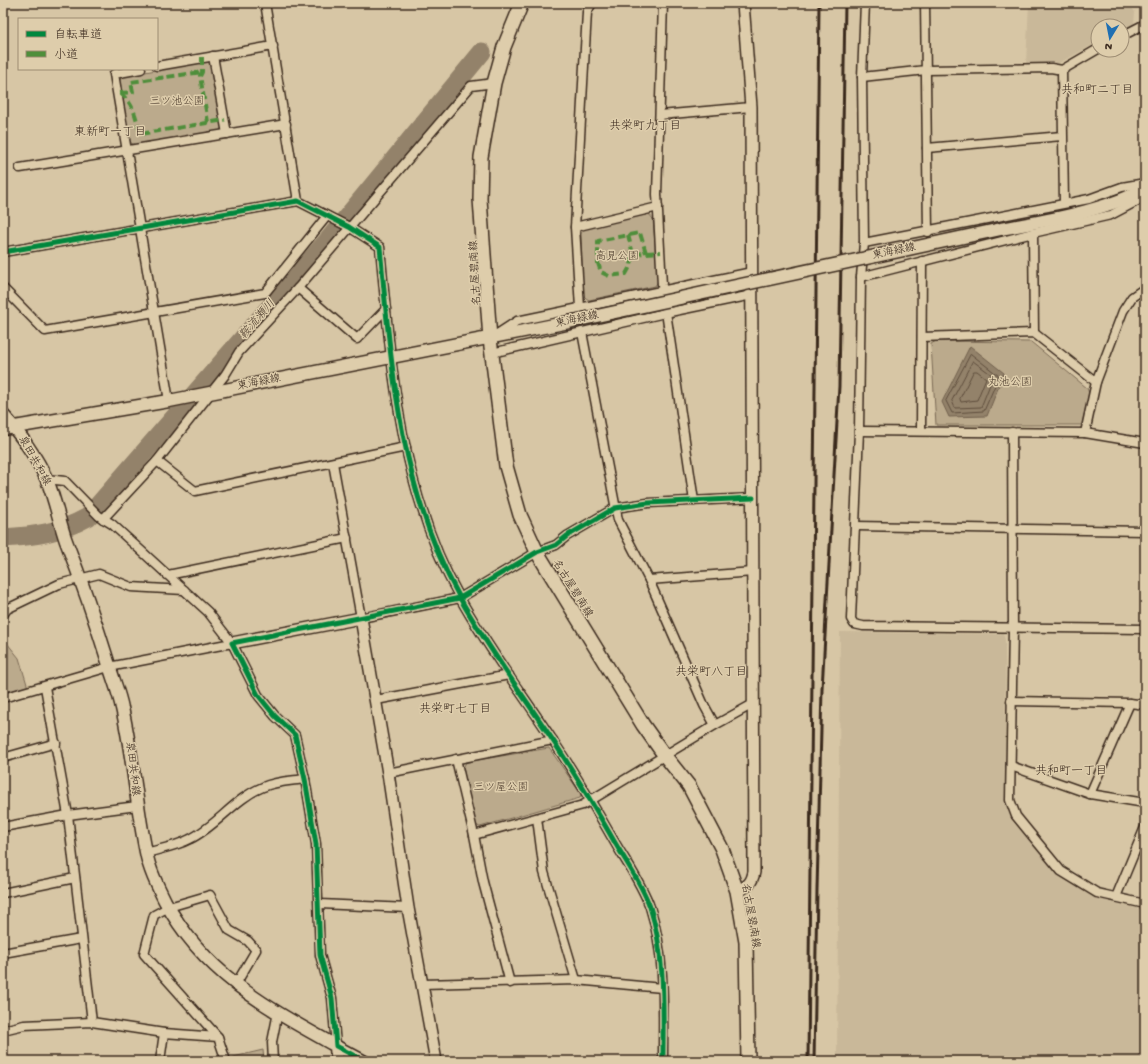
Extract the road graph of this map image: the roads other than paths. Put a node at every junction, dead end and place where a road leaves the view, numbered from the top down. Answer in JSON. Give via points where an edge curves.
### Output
{"nodes":[{"id":1,"x":265,"y":3,"type":"edge"},
{"id":2,"x":522,"y":3,"type":"edge"},
{"id":3,"x":592,"y":3,"type":"edge"},
{"id":4,"x":663,"y":3,"type":"edge"},
{"id":5,"x":743,"y":3,"type":"edge"},
{"id":6,"x":865,"y":3,"type":"edge"},
{"id":7,"x":925,"y":3,"type":"edge"},
{"id":8,"x":1145,"y":24,"type":"edge"},
{"id":9,"x":1130,"y":32,"type":"edge"},
{"id":10,"x":273,"y":46,"type":"junction"},
{"id":11,"x":1090,"y":54,"type":"edge"},
{"id":12,"x":212,"y":56,"type":"junction"},
{"id":13,"x":158,"y":66,"type":"edge"},
{"id":14,"x":136,"y":70,"type":"edge"},
{"id":15,"x":926,"y":70,"type":"junction"},
{"id":16,"x":1062,"y":70,"type":"junction"},
{"id":17,"x":862,"y":77,"type":"junction"},
{"id":18,"x":494,"y":83,"type":"junction"},
{"id":19,"x":751,"y":107,"type":"junction"},
{"id":20,"x":660,"y":115,"type":"junction"},
{"id":21,"x":286,"y":124,"type":"junction"},
{"id":22,"x":227,"y":134,"type":"junction"},
{"id":23,"x":1062,"y":136,"type":"junction"},
{"id":24,"x":927,"y":148,"type":"junction"},
{"id":25,"x":126,"y":151,"type":"junction"},
{"id":26,"x":20,"y":168,"type":"dead end"},
{"id":27,"x":1145,"y":183,"type":"edge"},
{"id":28,"x":1145,"y":188,"type":"edge"},
{"id":29,"x":1145,"y":197,"type":"edge"},
{"id":30,"x":298,"y":201,"type":"junction"},
{"id":31,"x":1064,"y":203,"type":"junction"},
{"id":32,"x":658,"y":207,"type":"junction"},
{"id":33,"x":329,"y":217,"type":"junction"},
{"id":34,"x":348,"y":227,"type":"junction"},
{"id":35,"x":575,"y":227,"type":"junction"},
{"id":36,"x":141,"y":228,"type":"junction"},
{"id":37,"x":928,"y":232,"type":"junction"},
{"id":38,"x":1033,"y":233,"type":"junction"},
{"id":39,"x":864,"y":243,"type":"junction"},
{"id":40,"x":3,"y":252,"type":"edge"},
{"id":41,"x":922,"y":261,"type":"junction"},
{"id":42,"x":752,"y":272,"type":"junction"},
{"id":43,"x":861,"y":277,"type":"junction"},
{"id":44,"x":3,"y":288,"type":"edge"},
{"id":45,"x":298,"y":288,"type":"junction"},
{"id":46,"x":1145,"y":288,"type":"edge"},
{"id":47,"x":663,"y":290,"type":"junction"},
{"id":48,"x":752,"y":295,"type":"junction"},
{"id":49,"x":580,"y":308,"type":"junction"},
{"id":50,"x":386,"y":309,"type":"junction"},
{"id":51,"x":155,"y":312,"type":"junction"},
{"id":52,"x":665,"y":312,"type":"junction"},
{"id":53,"x":582,"y":332,"type":"junction"},
{"id":54,"x":1034,"y":332,"type":"junction"},
{"id":55,"x":922,"y":337,"type":"junction"},
{"id":56,"x":490,"y":339,"type":"junction"},
{"id":57,"x":492,"y":353,"type":"junction"},
{"id":58,"x":390,"y":358,"type":"junction"},
{"id":59,"x":1096,"y":382,"type":"junction"},
{"id":60,"x":207,"y":393,"type":"junction"},
{"id":61,"x":173,"y":400,"type":"junction"},
{"id":62,"x":3,"y":415,"type":"edge"},
{"id":63,"x":15,"y":428,"type":"junction"},
{"id":64,"x":3,"y":429,"type":"edge"},
{"id":65,"x":921,"y":430,"type":"junction"},
{"id":66,"x":859,"y":431,"type":"junction"},
{"id":67,"x":1012,"y":432,"type":"junction"},
{"id":68,"x":1085,"y":433,"type":"junction"},
{"id":69,"x":1145,"y":443,"type":"edge"},
{"id":70,"x":406,"y":447,"type":"junction"},
{"id":71,"x":157,"y":461,"type":"junction"},
{"id":72,"x":333,"y":463,"type":"junction"},
{"id":73,"x":46,"y":479,"type":"junction"},
{"id":74,"x":753,"y":498,"type":"junction"},
{"id":75,"x":694,"y":501,"type":"junction"},
{"id":76,"x":616,"y":508,"type":"junction"},
{"id":77,"x":101,"y":517,"type":"junction"},
{"id":78,"x":856,"y":526,"type":"junction"},
{"id":79,"x":1012,"y":528,"type":"junction"},
{"id":80,"x":1145,"y":531,"type":"edge"},
{"id":81,"x":347,"y":538,"type":"junction"},
{"id":82,"x":537,"y":552,"type":"junction"},
{"id":83,"x":753,"y":572,"type":"junction"},
{"id":84,"x":168,"y":575,"type":"junction"},
{"id":85,"x":81,"y":578,"type":"junction"},
{"id":86,"x":648,"y":580,"type":"junction"},
{"id":87,"x":184,"y":590,"type":"junction"},
{"id":88,"x":460,"y":598,"type":"junction"},
{"id":89,"x":3,"y":615,"type":"edge"},
{"id":90,"x":361,"y":618,"type":"junction"},
{"id":91,"x":1013,"y":628,"type":"junction"},
{"id":92,"x":1145,"y":629,"type":"edge"},
{"id":93,"x":232,"y":643,"type":"junction"},
{"id":94,"x":109,"y":667,"type":"junction"},
{"id":95,"x":509,"y":675,"type":"junction"},
{"id":96,"x":45,"y":687,"type":"junction"},
{"id":97,"x":3,"y":698,"type":"edge"},
{"id":98,"x":376,"y":700,"type":"junction"},
{"id":99,"x":1011,"y":701,"type":"junction"},
{"id":100,"x":1130,"y":703,"type":"junction"},
{"id":101,"x":753,"y":704,"type":"junction"},
{"id":102,"x":1145,"y":705,"type":"edge"},
{"id":103,"x":714,"y":725,"type":"junction"},
{"id":104,"x":553,"y":740,"type":"junction"},
{"id":105,"x":56,"y":744,"type":"junction"},
{"id":106,"x":665,"y":756,"type":"junction"},
{"id":107,"x":3,"y":758,"type":"edge"},
{"id":108,"x":456,"y":759,"type":"junction"},
{"id":109,"x":1010,"y":766,"type":"junction"},
{"id":110,"x":388,"y":773,"type":"junction"},
{"id":111,"x":305,"y":779,"type":"junction"},
{"id":112,"x":1090,"y":794,"type":"junction"},
{"id":113,"x":592,"y":801,"type":"junction"},
{"id":114,"x":1145,"y":803,"type":"edge"},
{"id":115,"x":136,"y":806,"type":"junction"},
{"id":116,"x":68,"y":815,"type":"junction"},
{"id":117,"x":537,"y":818,"type":"junction"},
{"id":118,"x":3,"y":827,"type":"edge"},
{"id":119,"x":1145,"y":827,"type":"edge"},
{"id":120,"x":474,"y":835,"type":"junction"},
{"id":121,"x":146,"y":853,"type":"junction"},
{"id":122,"x":75,"y":878,"type":"junction"},
{"id":123,"x":737,"y":891,"type":"junction"},
{"id":124,"x":3,"y":893,"type":"edge"},
{"id":125,"x":1116,"y":897,"type":"junction"},
{"id":126,"x":320,"y":904,"type":"junction"},
{"id":127,"x":1145,"y":904,"type":"edge"},
{"id":128,"x":169,"y":907,"type":"junction"},
{"id":129,"x":408,"y":908,"type":"junction"},
{"id":130,"x":81,"y":939,"type":"junction"},
{"id":131,"x":3,"y":953,"type":"edge"},
{"id":132,"x":576,"y":980,"type":"junction"},
{"id":133,"x":510,"y":983,"type":"junction"},
{"id":134,"x":236,"y":984,"type":"junction"},
{"id":135,"x":423,"y":984,"type":"junction"},
{"id":136,"x":662,"y":988,"type":"junction"},
{"id":137,"x":278,"y":1012,"type":"junction"},
{"id":138,"x":92,"y":1022,"type":"junction"},
{"id":139,"x":3,"y":1030,"type":"edge"},
{"id":140,"x":164,"y":1033,"type":"junction"},
{"id":141,"x":218,"y":1037,"type":"junction"},
{"id":142,"x":336,"y":1046,"type":"junction"},
{"id":143,"x":160,"y":1061,"type":"edge"},
{"id":144,"x":226,"y":1061,"type":"edge"},
{"id":145,"x":273,"y":1061,"type":"edge"},
{"id":146,"x":337,"y":1061,"type":"edge"},
{"id":147,"x":364,"y":1061,"type":"edge"},
{"id":148,"x":436,"y":1061,"type":"edge"},
{"id":149,"x":663,"y":1061,"type":"edge"},
{"id":150,"x":748,"y":1061,"type":"edge"}],
"edges":[{"from":1,"to":10,"type":"street"},
{"from":2,"to":18,"type":"main road","name":"名古屋碧南線","via":[[504,47]]},
{"from":3,"to":35,"type":"street","via":[[587,12]]},
{"from":4,"to":20,"type":"street"},
{"from":5,"to":19,"type":"street"},
{"from":6,"to":17,"type":"street"},
{"from":7,"to":15,"type":"street"},
{"from":8,"to":9,"type":"street"},
{"from":10,"to":12,"type":"street"},
{"from":10,"to":21,"type":"street"},
{"from":11,"to":16,"type":"street"},
{"from":12,"to":13,"type":"street"},
{"from":12,"to":22,"type":"street"},
{"from":14,"to":25,"type":"street","via":[[114,74]]},
{"from":15,"to":16,"type":"street"},
{"from":15,"to":17,"type":"street"},
{"from":15,"to":24,"type":"street"},
{"from":16,"to":23,"type":"street"},
{"from":17,"to":39,"type":"street"},
{"from":18,"to":34,"type":"street","via":[[471,86]]},
{"from":18,"to":56,"type":"main road","name":"名古屋碧南線","via":[[481,157],[480,199]]},
{"from":19,"to":20,"type":"street"},
{"from":19,"to":42,"type":"street"},
{"from":20,"to":32,"type":"street"},
{"from":21,"to":22,"type":"street"},
{"from":21,"to":30,"type":"street"},
{"from":22,"to":25,"type":"street"},
{"from":23,"to":24,"type":"street"},
{"from":23,"to":31,"type":"street"},
{"from":24,"to":37,"type":"street"},
{"from":25,"to":26,"type":"street"},
{"from":25,"to":36,"type":"street"},
{"from":27,"to":31,"type":"street","via":[[1122,187],[1089,199]]},
{"from":28,"to":56,"type":"main road","name":"東海緑線","bridge":true,"via":[[1134,195],[1105,205]]},
{"from":29,"to":38,"type":"street","via":[[1110,215]]},
{"from":30,"to":33,"type":"street"},
{"from":30,"to":36,"type":"street"},
{"from":31,"to":37,"type":"street"},
{"from":32,"to":35,"type":"street"},
{"from":32,"to":47,"type":"street"},
{"from":33,"to":34,"type":"street"},
{"from":33,"to":51,"type":"street","via":[[265,293]]},
{"from":34,"to":45,"type":"street"},
{"from":34,"to":50,"type":"street","via":[[380,247]]},
{"from":35,"to":49,"type":"street"},
{"from":36,"to":40,"type":"street"},
{"from":36,"to":51,"type":"street"},
{"from":37,"to":39,"type":"street"},
{"from":38,"to":41,"type":"street"},
{"from":38,"to":54,"type":"street"},
{"from":39,"to":43,"type":"street"},
{"from":41,"to":43,"type":"street"},
{"from":41,"to":55,"type":"street"},
{"from":42,"to":47,"type":"street"},
{"from":42,"to":48,"type":"street"},
{"from":43,"to":66,"type":"street"},
{"from":44,"to":51,"type":"street","via":[[45,331]]},
{"from":45,"to":50,"type":"street","via":[[358,338]]},
{"from":45,"to":60,"type":"street","via":[[239,352],[225,376]]},
{"from":46,"to":59,"type":"street","via":[[1132,297],[1123,311]]},
{"from":47,"to":49,"type":"street"},
{"from":47,"to":52,"type":"street"},
{"from":48,"to":52,"type":"street"},
{"from":48,"to":74,"type":"street"},
{"from":49,"to":56,"type":"street","via":[[518,320]]},
{"from":50,"to":58,"type":"street"},
{"from":51,"to":61,"type":"street"},
{"from":52,"to":53,"type":"street"},
{"from":52,"to":75,"type":"street"},
{"from":53,"to":57,"type":"street"},
{"from":53,"to":76,"type":"street"},
{"from":54,"to":55,"type":"street"},
{"from":54,"to":59,"type":"street"},
{"from":55,"to":65,"type":"street"},
{"from":56,"to":57,"type":"main road","name":"名古屋碧南線"},
{"from":56,"to":58,"type":"main road","name":"東海緑線"},
{"from":57,"to":82,"type":"main road","name":"名古屋碧南線","via":[[506,466],[520,515]]},
{"from":58,"to":60,"type":"main road","name":"東海緑線"},
{"from":58,"to":70,"type":"street"},
{"from":59,"to":68,"type":"street"},
{"from":60,"to":61,"type":"main road","name":"東海緑線"},
{"from":60,"to":71,"type":"street"},
{"from":61,"to":63,"type":"main road","name":"東海緑線"},
{"from":62,"to":63,"type":"main road","name":"泉田共和線"},
{"from":63,"to":64,"type":"main road","name":"東海緑線"},
{"from":63,"to":73,"type":"main road","name":"泉田共和線"},
{"from":65,"to":66,"type":"street"},
{"from":65,"to":67,"type":"street"},
{"from":66,"to":78,"type":"street"},
{"from":67,"to":68,"type":"street"},
{"from":67,"to":79,"type":"street"},
{"from":68,"to":69,"type":"street"},
{"from":70,"to":72,"type":"street"},
{"from":70,"to":88,"type":"street","via":[[414,487],[434,541]]},
{"from":71,"to":72,"type":"street","via":[[196,491]]},
{"from":71,"to":77,"type":"street"},
{"from":72,"to":81,"type":"street"},
{"from":73,"to":77,"type":"street","via":[[65,481]]},
{"from":73,"to":85,"type":"main road","name":"泉田共和線"},
{"from":74,"to":75,"type":"street"},
{"from":74,"to":83,"type":"street"},
{"from":75,"to":76,"type":"street","via":[[648,503]]},
{"from":76,"to":82,"type":"street","via":[[556,545]]},
{"from":76,"to":86,"type":"street","via":[[618,520]]},
{"from":77,"to":84,"type":"street"},
{"from":78,"to":79,"type":"street"},
{"from":78,"to":91,"type":"street","via":[[850,612],[854,624]]},
{"from":79,"to":80,"type":"street"},
{"from":79,"to":91,"type":"street"},
{"from":81,"to":84,"type":"street"},
{"from":81,"to":90,"type":"street"},
{"from":82,"to":88,"type":"street"},
{"from":82,"to":106,"type":"main road","name":"名古屋碧南線","via":[[643,725]]},
{"from":83,"to":86,"type":"street"},
{"from":83,"to":101,"type":"street"},
{"from":84,"to":87,"type":"street"},
{"from":85,"to":87,"type":"street","via":[[99,574],[131,587]]},
{"from":85,"to":89,"type":"street","via":[[40,593],[7,609]]},
{"from":85,"to":94,"type":"main road","name":"泉田共和線"},
{"from":86,"to":103,"type":"street"},
{"from":87,"to":93,"type":"street","via":[[208,612]]},
{"from":88,"to":90,"type":"street"},
{"from":88,"to":95,"type":"street"},
{"from":90,"to":93,"type":"street"},
{"from":90,"to":98,"type":"street"},
{"from":91,"to":92,"type":"street"},
{"from":91,"to":99,"type":"street"},
{"from":93,"to":94,"type":"street"},
{"from":93,"to":111,"type":"street","via":[[258,695],[274,716],[295,735]]},
{"from":94,"to":96,"type":"street"},
{"from":94,"to":115,"type":"main road","name":"泉田共和線","via":[[122,706]]},
{"from":95,"to":98,"type":"street"},
{"from":95,"to":104,"type":"street"},
{"from":96,"to":97,"type":"street"},
{"from":96,"to":105,"type":"street"},
{"from":98,"to":110,"type":"street"},
{"from":99,"to":100,"type":"street"},
{"from":99,"to":109,"type":"street"},
{"from":100,"to":102,"type":"street"},
{"from":100,"to":112,"type":"street"},
{"from":101,"to":103,"type":"street"},
{"from":101,"to":123,"type":"street","via":[[754,872],[752,882]]},
{"from":103,"to":106,"type":"street"},
{"from":104,"to":108,"type":"street"},
{"from":104,"to":113,"type":"street"},
{"from":105,"to":107,"type":"street"},
{"from":105,"to":116,"type":"street"},
{"from":106,"to":113,"type":"street"},
{"from":106,"to":123,"type":"main road","name":"名古屋碧南線","via":[[689,786],[722,849]]},
{"from":108,"to":110,"type":"street"},
{"from":108,"to":120,"type":"street"},
{"from":109,"to":112,"type":"street"},
{"from":109,"to":125,"type":"street","via":[[1010,800],[1016,816],[1061,871],[1097,893]]},
{"from":110,"to":129,"type":"street"},
{"from":111,"to":121,"type":"street","via":[[261,787],[246,795],[223,816],[190,839]]},
{"from":111,"to":126,"type":"street","via":[[316,844]]},
{"from":112,"to":114,"type":"street"},
{"from":113,"to":117,"type":"street"},
{"from":113,"to":136,"type":"street","via":[[649,906],[658,938]]},
{"from":115,"to":116,"type":"street"},
{"from":115,"to":121,"type":"main road","name":"泉田共和線"},
{"from":116,"to":118,"type":"street"},
{"from":116,"to":122,"type":"street"},
{"from":117,"to":120,"type":"street"},
{"from":117,"to":132,"type":"street","via":[[544,872]]},
{"from":119,"to":125,"type":"street"},
{"from":120,"to":133,"type":"street","via":[[483,882]]},
{"from":121,"to":128,"type":"main road","name":"泉田共和線","via":[[155,881]]},
{"from":122,"to":124,"type":"street"},
{"from":122,"to":130,"type":"street"},
{"from":123,"to":150,"type":"main road","name":"名古屋碧南線","via":[[746,942]]},
{"from":125,"to":127,"type":"street"},
{"from":126,"to":129,"type":"street"},
{"from":126,"to":142,"type":"street","via":[[320,954],[332,998]]},
{"from":128,"to":134,"type":"main road","name":"泉田共和線","via":[[192,944]]},
{"from":128,"to":134,"type":"street","via":[[210,896],[229,930],[248,941],[256,950]]},
{"from":128,"to":141,"type":"street","via":[[154,915],[144,954]]},
{"from":129,"to":135,"type":"street"},
{"from":130,"to":131,"type":"street"},
{"from":130,"to":138,"type":"street"},
{"from":132,"to":133,"type":"street"},
{"from":132,"to":136,"type":"street"},
{"from":133,"to":135,"type":"street"},
{"from":134,"to":137,"type":"main road","name":"泉田共和線"},
{"from":135,"to":148,"type":"street"},
{"from":136,"to":149,"type":"street"},
{"from":137,"to":142,"type":"main road","name":"泉田共和線"},
{"from":137,"to":145,"type":"street","via":[[272,1042]]},
{"from":138,"to":139,"type":"street","via":[[24,1025]]},
{"from":138,"to":140,"type":"street"},
{"from":140,"to":141,"type":"street"},
{"from":140,"to":143,"type":"street"},
{"from":141,"to":144,"type":"street"},
{"from":142,"to":146,"type":"main road"},
{"from":142,"to":147,"type":"street"}]}
